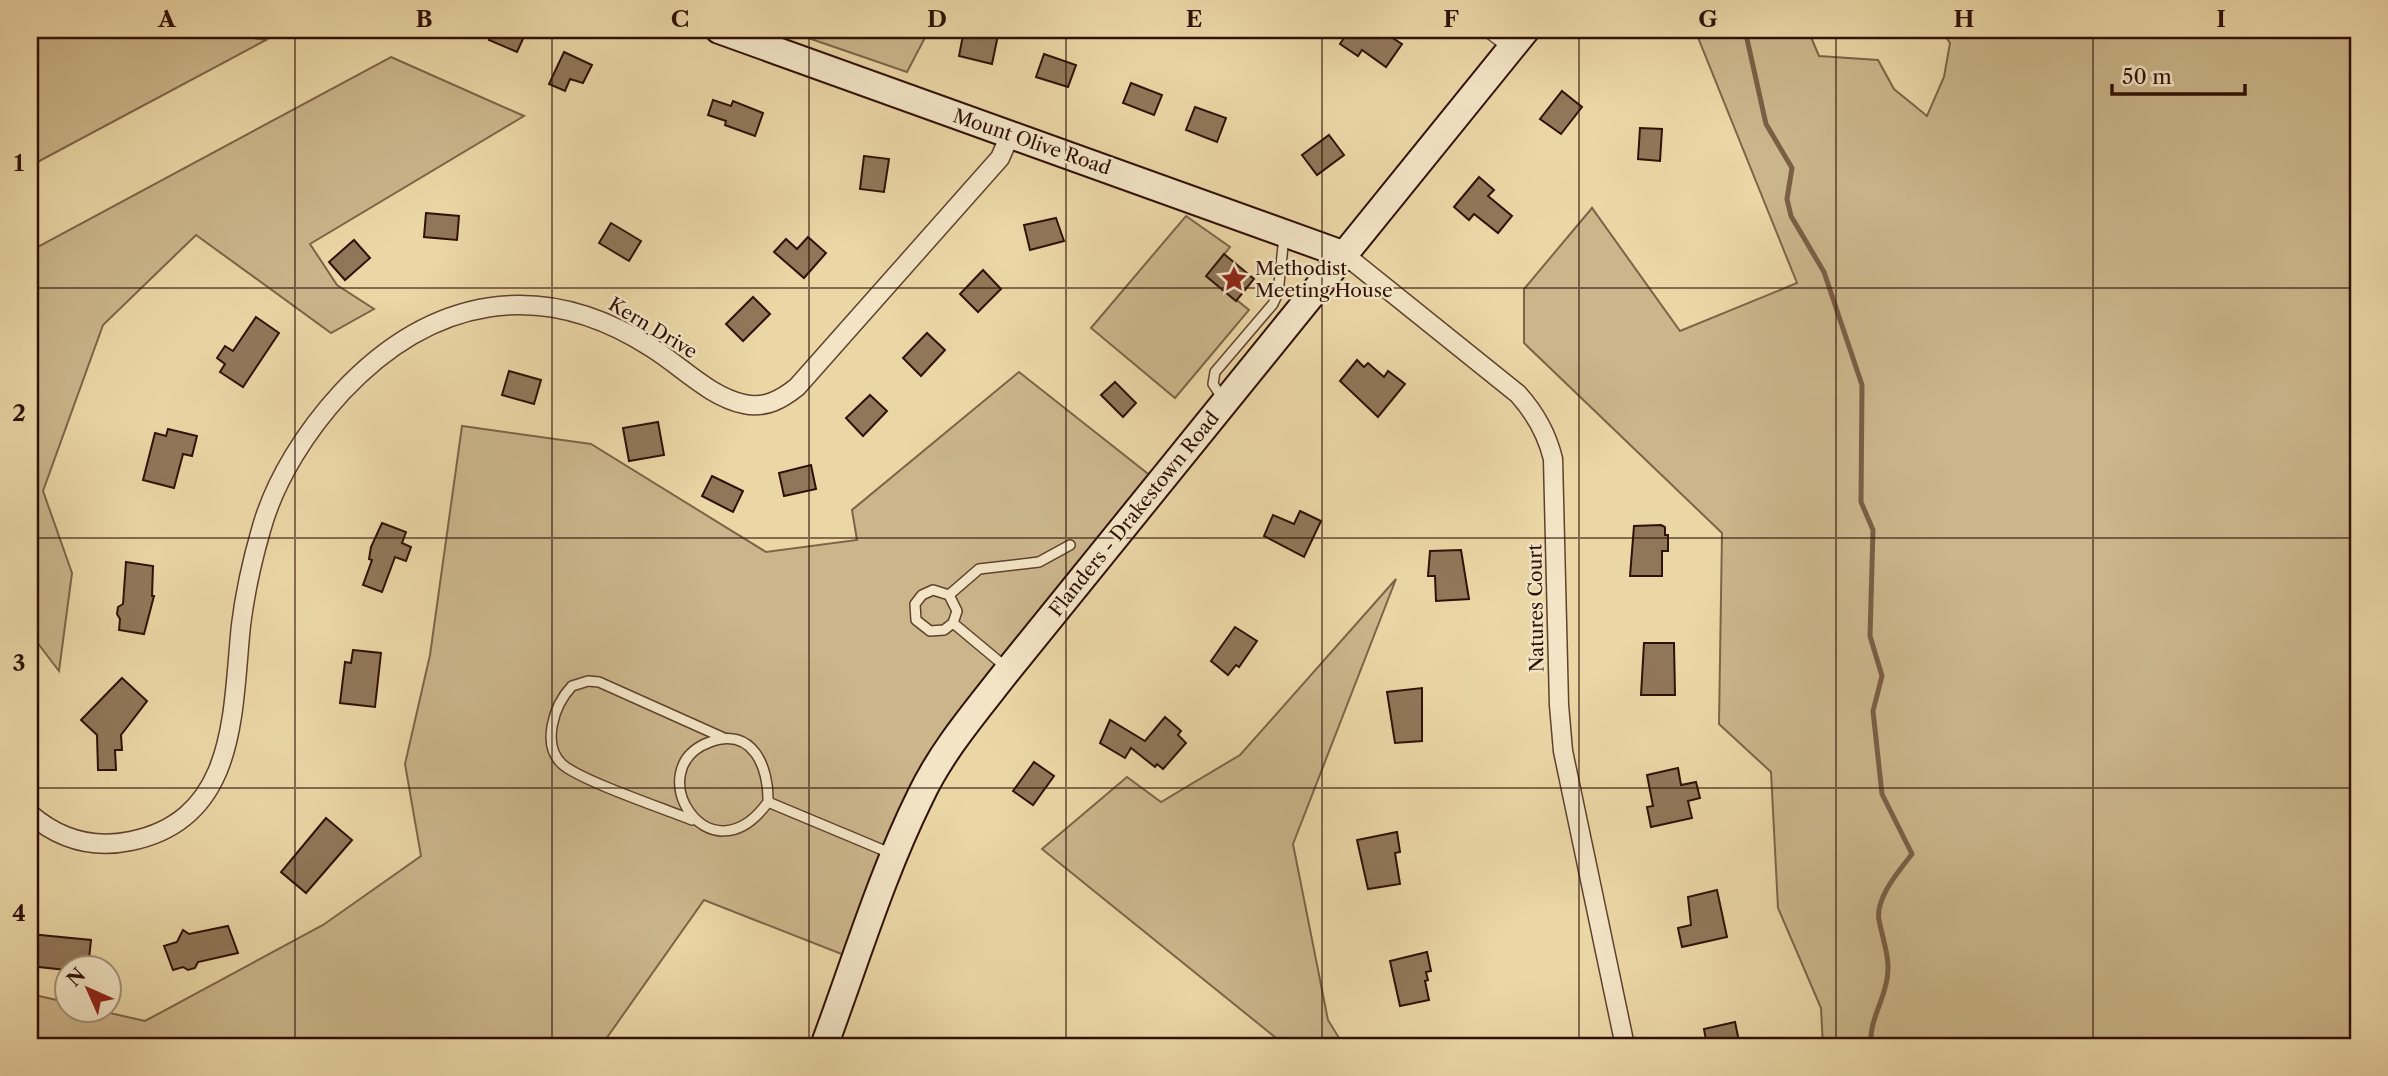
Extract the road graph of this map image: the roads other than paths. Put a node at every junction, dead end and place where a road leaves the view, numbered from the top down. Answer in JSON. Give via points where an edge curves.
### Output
{"nodes":[{"id":1,"x":1492,"y":30,"type":"edge"},
{"id":2,"x":724,"y":31,"type":"edge"},
{"id":3,"x":1519,"y":38,"type":"edge"},
{"id":4,"x":1010,"y":135,"type":"junction"},
{"id":5,"x":1287,"y":232,"type":"junction"},
{"id":6,"x":1345,"y":255,"type":"junction"},
{"id":7,"x":1224,"y":401,"type":"junction"},
{"id":8,"x":1070,"y":545,"type":"dead end"},
{"id":9,"x":949,"y":596,"type":"junction"},
{"id":10,"x":953,"y":623,"type":"junction"},
{"id":11,"x":1008,"y":670,"type":"junction"},
{"id":12,"x":724,"y":738,"type":"junction"},
{"id":13,"x":768,"y":802,"type":"junction"},
{"id":14,"x":30,"y":814,"type":"edge"},
{"id":15,"x":693,"y":820,"type":"junction"},
{"id":16,"x":895,"y":855,"type":"junction"},
{"id":17,"x":824,"y":1046,"type":"edge"},
{"id":18,"x":1625,"y":1046,"type":"edge"}],
"edges":[{"from":1,"to":3,"type":"street"},
{"from":2,"to":4,"type":"street","name":"Mount Olive Road"},
{"from":3,"to":6,"type":"street","name":"Flanders - Drakestown Road"},
{"from":4,"to":5,"type":"street","name":"Mount Olive Road"},
{"from":4,"to":14,"type":"street","name":"Kern Drive","via":[[1000,158],[920,250],[797,387],[774,402],[749,405],[730,400],[613,325],[558,307],[521,304],[460,314],[402,341],[327,410],[303,441],[268,507],[245,597],[228,742],[205,795],[168,827],[121,843],[66,838]]},
{"from":5,"to":6,"type":"street","name":"Mount Olive Road"},
{"from":5,"to":7,"type":"lane","via":[[1273,304],[1215,372],[1213,384]]},
{"from":6,"to":7,"type":"street","name":"Flanders - Drakestown Road"},
{"from":6,"to":18,"type":"street","name":"Natures Court","via":[[1518,394],[1550,445],[1563,751]]},
{"from":7,"to":11,"type":"street","name":"Flanders - Drakestown Road"},
{"from":8,"to":9,"type":"lane","via":[[1029,564],[979,569]]},
{"from":9,"to":10,"type":"lane","via":[[957,611]]},
{"from":9,"to":10,"type":"lane","via":[[937,590],[922,595],[914,616],[930,631],[944,630]]},
{"from":10,"to":11,"type":"lane"},
{"from":11,"to":16,"type":"street","name":"Flanders - Drakestown Road","via":[[944,754],[920,795]]},
{"from":12,"to":13,"type":"lane","via":[[751,748],[761,758]]},
{"from":12,"to":15,"type":"lane","via":[[700,747],[683,766],[681,791]]},
{"from":12,"to":15,"type":"lane","via":[[599,682],[572,685],[556,714],[551,743],[564,766]]},
{"from":13,"to":15,"type":"lane","via":[[739,828],[715,829]]},
{"from":13,"to":16,"type":"lane"},
{"from":16,"to":17,"type":"street","name":"Flanders - Drakestown Road"}]}
